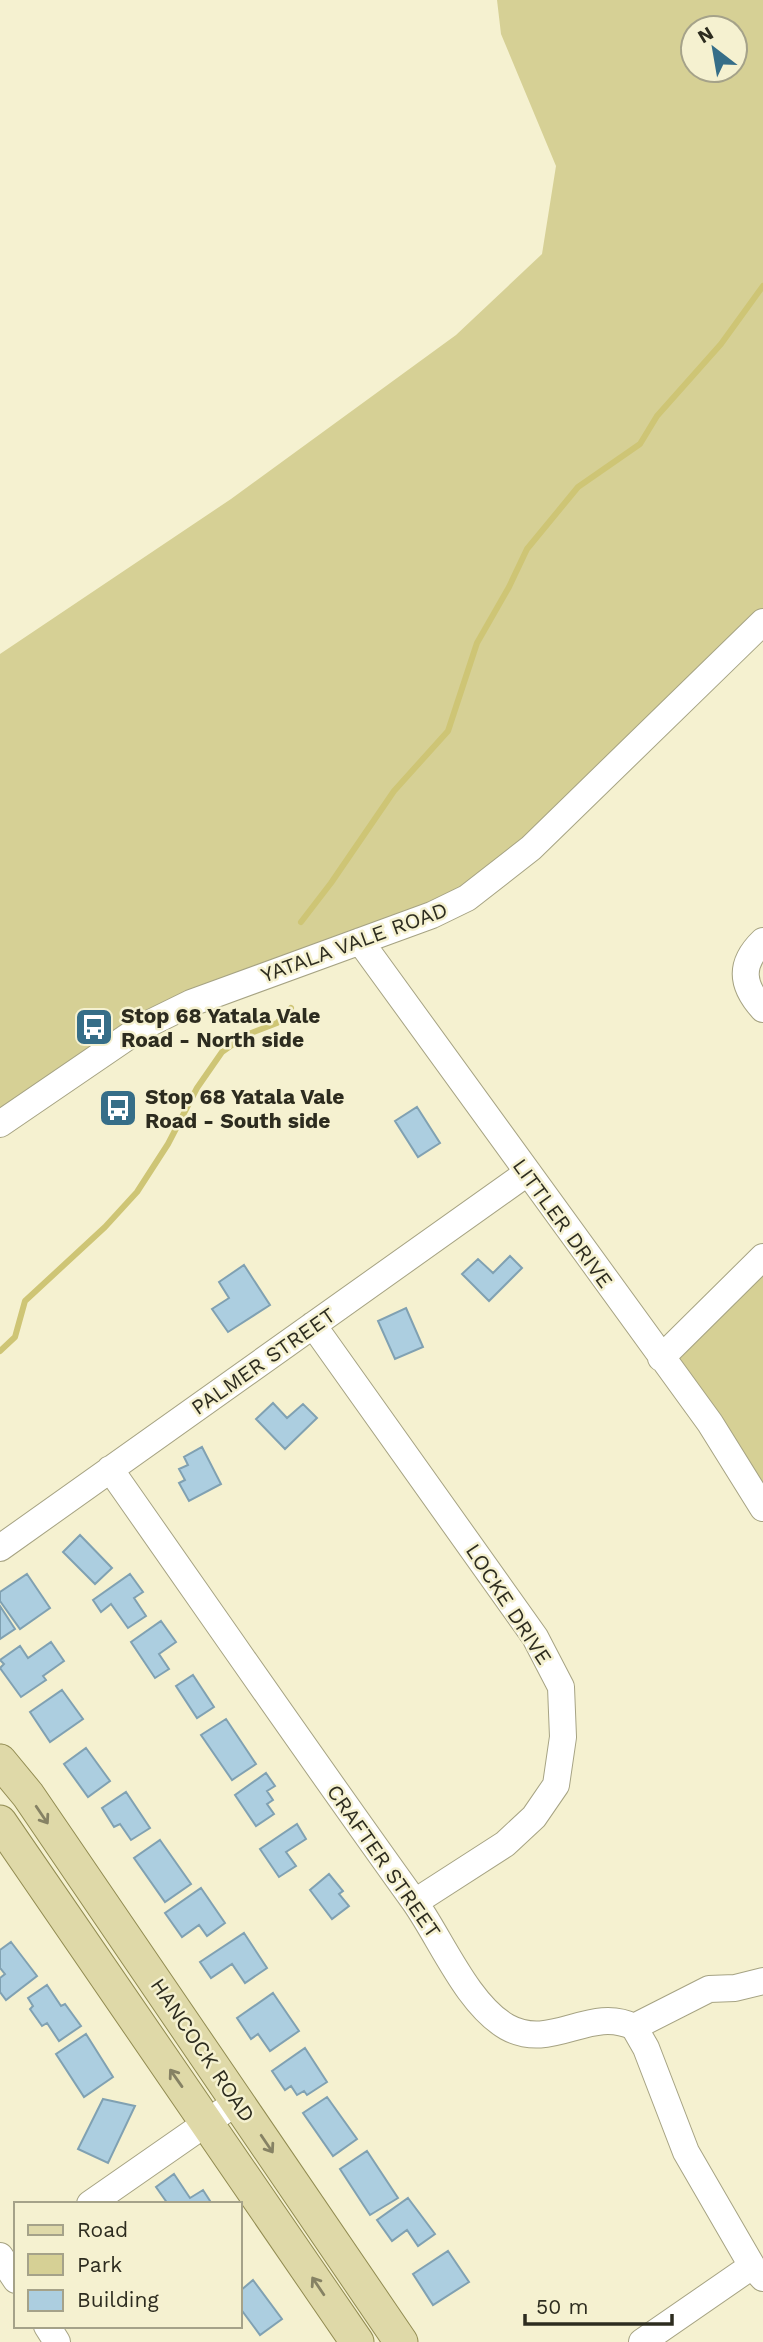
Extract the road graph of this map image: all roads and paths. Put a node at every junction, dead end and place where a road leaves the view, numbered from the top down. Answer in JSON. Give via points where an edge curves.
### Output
{"nodes":[{"id":1,"x":763,"y":622,"type":"edge"},
{"id":2,"x":360,"y":941,"type":"junction"},
{"id":3,"x":763,"y":941,"type":"edge"},
{"id":4,"x":763,"y":1009,"type":"edge"},
{"id":5,"x":0,"y":1124,"type":"edge"},
{"id":6,"x":527,"y":1173,"type":"junction"},
{"id":7,"x":763,"y":1257,"type":"edge"},
{"id":8,"x":313,"y":1325,"type":"junction"},
{"id":9,"x":661,"y":1358,"type":"junction"},
{"id":10,"x":110,"y":1469,"type":"junction"},
{"id":11,"x":763,"y":1508,"type":"edge"},
{"id":12,"x":0,"y":1548,"type":"edge"},
{"id":13,"x":0,"y":1761,"type":"edge"},
{"id":14,"x":0,"y":1822,"type":"edge"},
{"id":15,"x":415,"y":1902,"type":"junction"},
{"id":16,"x":763,"y":1981,"type":"edge"},
{"id":17,"x":634,"y":2027,"type":"junction"},
{"id":18,"x":238,"y":2101,"type":"junction"},
{"id":19,"x":207,"y":2123,"type":"junction"},
{"id":20,"x":93,"y":2202,"type":"edge"},
{"id":21,"x":758,"y":2272,"type":"edge"},
{"id":22,"x":357,"y":2342,"type":"edge"},
{"id":23,"x":401,"y":2342,"type":"edge"},
{"id":24,"x":642,"y":2342,"type":"edge"}],
"edges":[{"from":1,"to":2,"type":"street","name":"YATALA VALE ROAD","via":[[495,879],[432,915]]},
{"from":2,"to":5,"type":"street","name":"YATALA VALE ROAD","via":[[203,998],[142,1027]]},
{"from":2,"to":6,"type":"street","name":"LITTLER DRIVE"},
{"from":3,"to":4,"type":"street","via":[[746,969],[748,993]]},
{"from":6,"to":8,"type":"street","name":"PALMER STREET"},
{"from":6,"to":9,"type":"street","name":"LITTLER DRIVE"},
{"from":7,"to":9,"type":"street"},
{"from":8,"to":10,"type":"street","name":"PALMER STREET"},
{"from":8,"to":15,"type":"street","name":"LOCKE DRIVE","via":[[535,1637],[561,1687],[563,1737],[556,1785],[534,1817],[505,1844]]},
{"from":9,"to":11,"type":"street","name":"LITTLER DRIVE","via":[[710,1423]]},
{"from":10,"to":12,"type":"street","name":"PALMER STREET"},
{"from":10,"to":15,"type":"street","name":"CRAFTER STREET"},
{"from":13,"to":18,"type":"main road","name":"HANCOCK ROAD","one_way":true},
{"from":19,"to":14,"type":"main road","name":"HANCOCK ROAD","one_way":true},
{"from":15,"to":17,"type":"street","name":"CRAFTER STREET","via":[[484,2011],[509,2028],[544,2037],[597,2020],[622,2021]]},
{"from":16,"to":17,"type":"street","via":[[709,1989]]},
{"from":17,"to":21,"type":"street","via":[[686,2152]]},
{"from":18,"to":19,"type":"street"},
{"from":18,"to":23,"type":"main road","name":"HANCOCK ROAD","one_way":true},
{"from":19,"to":20,"type":"street"},
{"from":22,"to":19,"type":"main road","name":"HANCOCK ROAD","one_way":true},
{"from":21,"to":24,"type":"street"}]}
